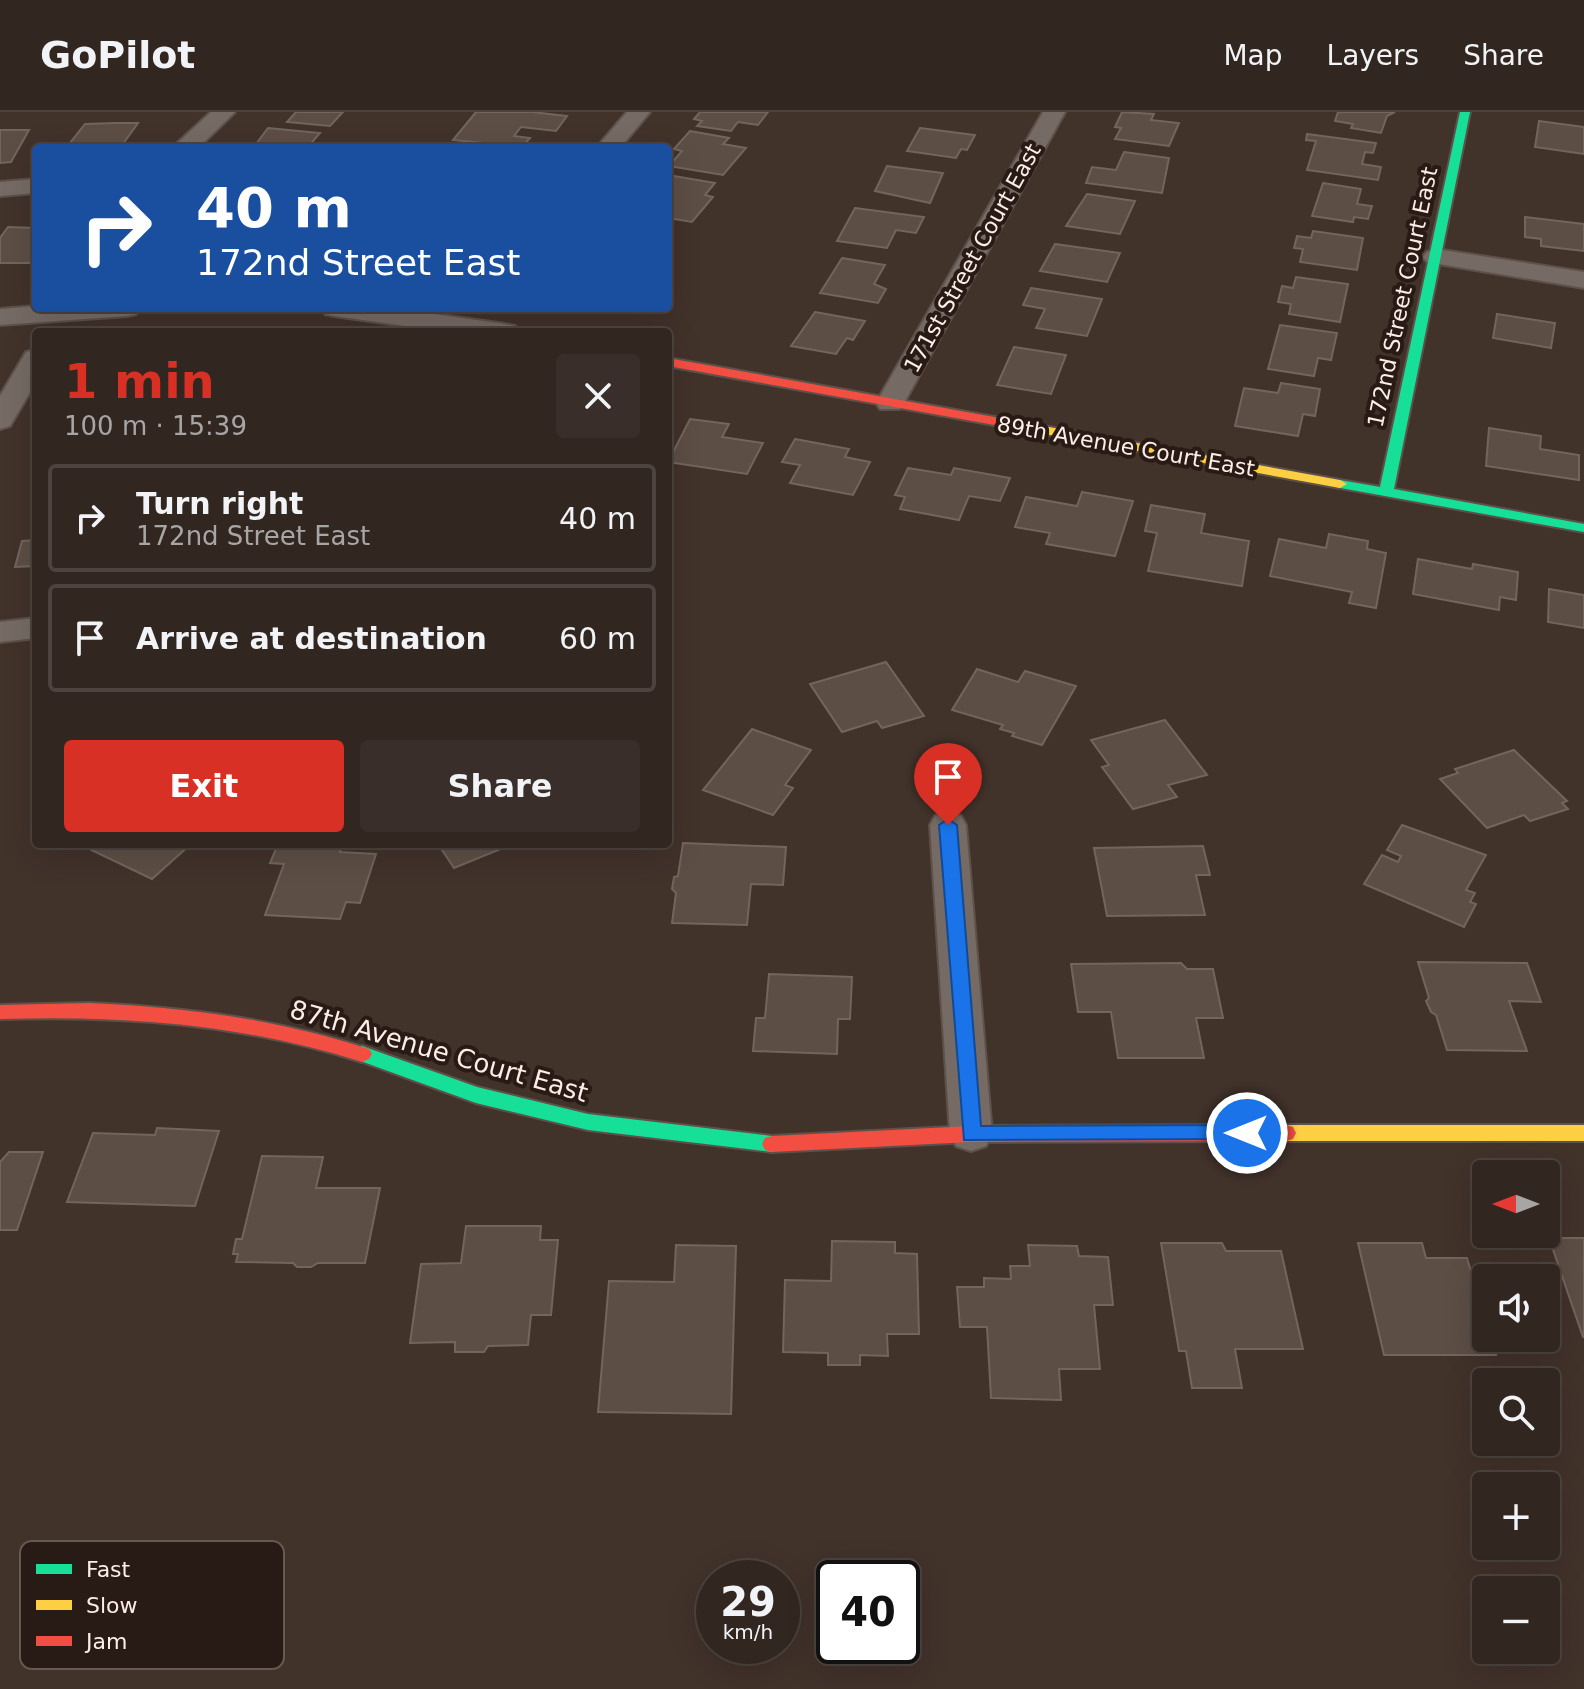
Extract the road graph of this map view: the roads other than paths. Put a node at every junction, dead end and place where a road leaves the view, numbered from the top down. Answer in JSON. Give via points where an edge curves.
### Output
{"nodes":[{"id":1,"x":224,"y":112,"type":"edge"},
{"id":2,"x":639,"y":112,"type":"edge"},
{"id":3,"x":1054,"y":112,"type":"edge"},
{"id":4,"x":1465,"y":112,"type":"edge"},
{"id":5,"x":188,"y":144,"type":"edge"},
{"id":6,"x":611,"y":144,"type":"edge"},
{"id":7,"x":32,"y":186,"type":"edge"},
{"id":8,"x":0,"y":189,"type":"edge"},
{"id":9,"x":1436,"y":257,"type":"junction"},
{"id":10,"x":1584,"y":280,"type":"edge"},
{"id":11,"x":108,"y":312,"type":"edge"},
{"id":12,"x":400,"y":312,"type":"edge"},
{"id":13,"x":466,"y":316,"type":"edge"},
{"id":14,"x":0,"y":317,"type":"edge"},
{"id":15,"x":51,"y":324,"type":"edge"},
{"id":16,"x":495,"y":328,"type":"edge"},
{"id":17,"x":672,"y":363,"type":"edge"},
{"id":18,"x":32,"y":365,"type":"edge"},
{"id":19,"x":890,"y":403,"type":"junction"},
{"id":20,"x":0,"y":420,"type":"edge"},
{"id":21,"x":1386,"y":493,"type":"junction"},
{"id":22,"x":1584,"y":528,"type":"edge"},
{"id":23,"x":32,"y":628,"type":"edge"},
{"id":24,"x":0,"y":632,"type":"edge"},
{"id":25,"x":948,"y":825,"type":"dead end"},
{"id":26,"x":0,"y":1012,"type":"edge"},
{"id":27,"x":1584,"y":1133,"type":"edge"},
{"id":28,"x":971,"y":1134,"type":"junction"}],
"edges":[{"from":1,"to":5,"type":"street"},
{"from":2,"to":6,"type":"street"},
{"from":3,"to":19,"type":"street","name":"171st Street Court East"},
{"from":4,"to":9,"type":"street","name":"172nd Street Court East"},
{"from":7,"to":8,"type":"street"},
{"from":9,"to":10,"type":"street"},
{"from":9,"to":21,"type":"street","name":"172nd Street Court East"},
{"from":11,"to":15,"type":"street"},
{"from":12,"to":13,"type":"street"},
{"from":13,"to":16,"type":"street"},
{"from":14,"to":15,"type":"street"},
{"from":17,"to":19,"type":"street","name":"89th Avenue Court East"},
{"from":18,"to":20,"type":"street"},
{"from":19,"to":21,"type":"street","name":"89th Avenue Court East"},
{"from":21,"to":22,"type":"street","name":"89th Avenue Court East"},
{"from":23,"to":24,"type":"street"},
{"from":25,"to":28,"type":"street"},
{"from":26,"to":28,"type":"street","name":"87th Avenue Court East","via":[[56,1009],[232,1022],[327,1041],[476,1095],[588,1122],[772,1144]]},
{"from":27,"to":28,"type":"street","name":"87th Avenue Court East"}]}
